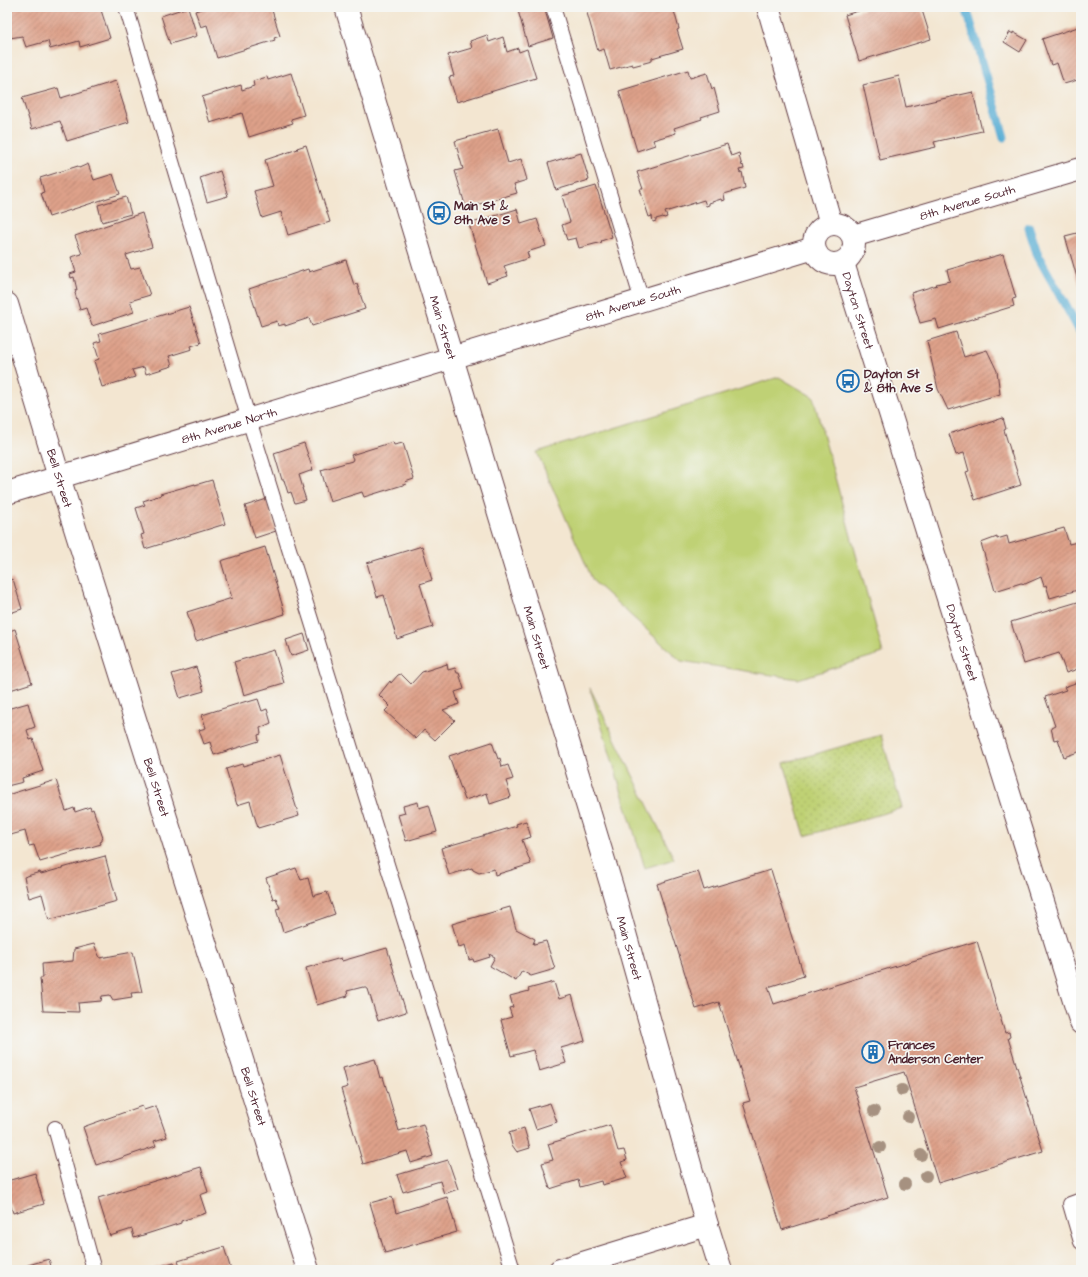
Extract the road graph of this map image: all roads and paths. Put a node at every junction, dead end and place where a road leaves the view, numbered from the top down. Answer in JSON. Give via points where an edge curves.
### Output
{"nodes":[{"id":1,"x":126,"y":7,"type":"edge"},
{"id":2,"x":346,"y":7,"type":"edge"},
{"id":3,"x":553,"y":7,"type":"edge"},
{"id":4,"x":768,"y":7,"type":"edge"},
{"id":5,"x":1081,"y":170,"type":"edge"},
{"id":6,"x":831,"y":224,"type":"junction"},
{"id":7,"x":853,"y":236,"type":"junction"},
{"id":8,"x":814,"y":248,"type":"junction"},
{"id":9,"x":843,"y":263,"type":"junction"},
{"id":10,"x":642,"y":301,"type":"junction"},
{"id":11,"x":7,"y":304,"type":"edge"},
{"id":12,"x":452,"y":358,"type":"junction"},
{"id":13,"x":249,"y":420,"type":"junction"},
{"id":14,"x":59,"y":477,"type":"junction"},
{"id":15,"x":7,"y":492,"type":"edge"},
{"id":16,"x":1081,"y":1023,"type":"edge"},
{"id":17,"x":55,"y":1128,"type":"dead end"},
{"id":18,"x":1075,"y":1202,"type":"edge"},
{"id":19,"x":707,"y":1225,"type":"junction"},
{"id":20,"x":1081,"y":1242,"type":"edge"},
{"id":21,"x":94,"y":1270,"type":"edge"},
{"id":22,"x":308,"y":1270,"type":"edge"},
{"id":23,"x":513,"y":1270,"type":"edge"},
{"id":24,"x":560,"y":1270,"type":"edge"},
{"id":25,"x":721,"y":1270,"type":"edge"}],
"edges":[{"from":1,"to":13,"type":"lane"},
{"from":2,"to":12,"type":"street","name":"Main Street"},
{"from":3,"to":10,"type":"lane"},
{"from":4,"to":6,"type":"street"},
{"from":5,"to":7,"type":"street","name":"8th Avenue South"},
{"from":6,"to":7,"type":"street","via":[[840,224]]},
{"from":6,"to":8,"type":"street","via":[[817,232]]},
{"from":7,"to":9,"type":"street","via":[[855,246],[852,255]]},
{"from":8,"to":9,"type":"street","via":[[818,257],[826,263]]},
{"from":8,"to":10,"type":"street","name":"8th Avenue South"},
{"from":9,"to":16,"type":"street","name":"Dayton Street"},
{"from":10,"to":12,"type":"street","name":"8th Avenue South"},
{"from":11,"to":14,"type":"street","name":"Bell Street"},
{"from":12,"to":13,"type":"street","name":"8th Avenue North"},
{"from":12,"to":19,"type":"street","name":"Main Street","via":[[612,887]]},
{"from":13,"to":14,"type":"street","name":"8th Avenue North"},
{"from":13,"to":23,"type":"lane"},
{"from":14,"to":15,"type":"street","name":"8th Avenue North"},
{"from":14,"to":22,"type":"street","name":"Bell Street"},
{"from":17,"to":21,"type":"lane"},
{"from":18,"to":20,"type":"lane"},
{"from":19,"to":24,"type":"street"},
{"from":19,"to":25,"type":"street","name":"Main Street"}]}
